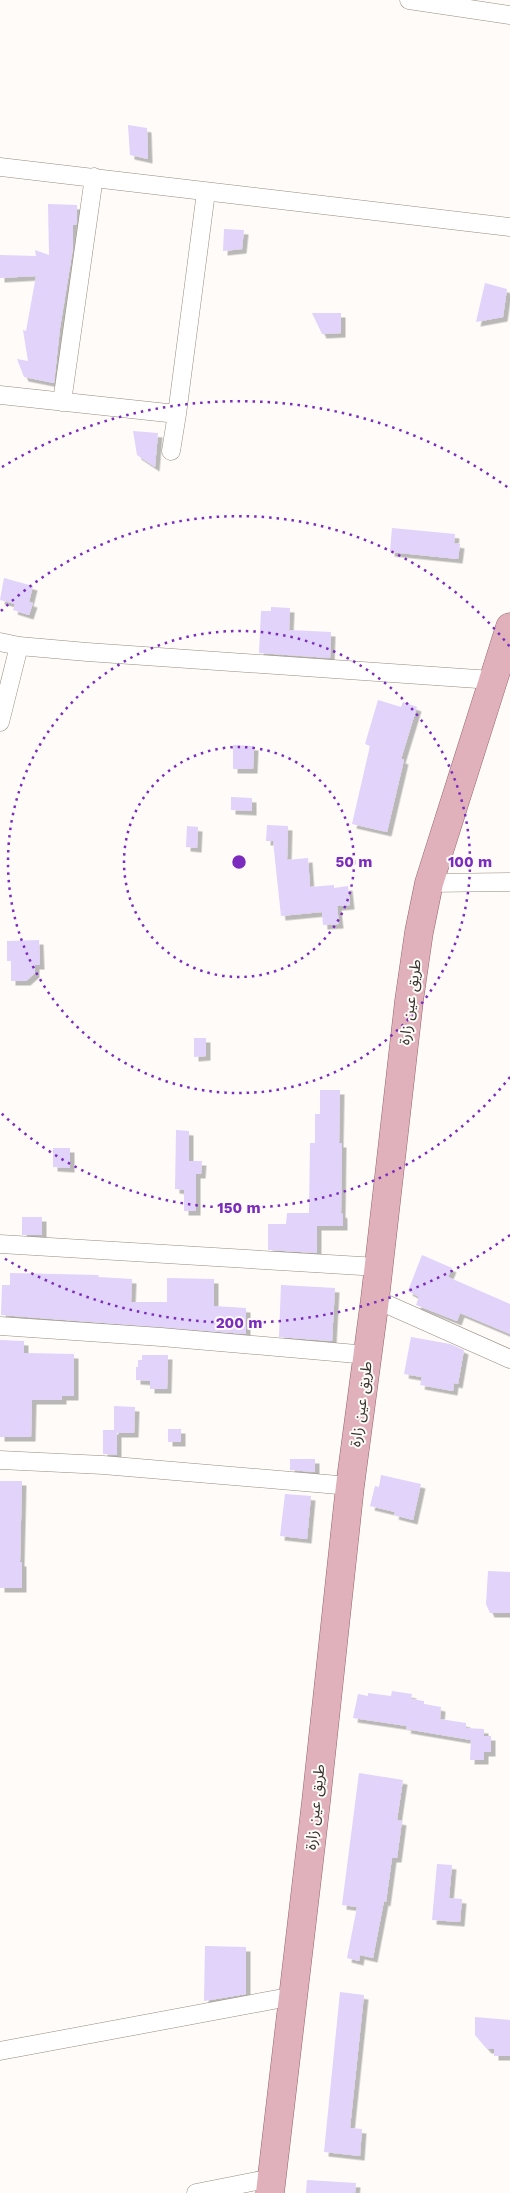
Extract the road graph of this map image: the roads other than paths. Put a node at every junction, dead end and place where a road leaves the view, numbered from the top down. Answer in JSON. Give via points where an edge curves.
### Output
{"nodes":[{"id":1,"x":410,"y":0,"type":"edge"},
{"id":2,"x":510,"y":15,"type":"edge"},
{"id":3,"x":0,"y":167,"type":"edge"},
{"id":4,"x":94,"y":177,"type":"junction"},
{"id":5,"x":206,"y":192,"type":"junction"},
{"id":6,"x":510,"y":228,"type":"edge"},
{"id":7,"x":0,"y":395,"type":"edge"},
{"id":8,"x":62,"y":402,"type":"junction"},
{"id":9,"x":177,"y":414,"type":"junction"},
{"id":10,"x":171,"y":451,"type":"dead end"},
{"id":11,"x":510,"y":628,"type":"edge"},
{"id":12,"x":0,"y":642,"type":"edge"},
{"id":13,"x":19,"y":646,"type":"junction"},
{"id":14,"x":492,"y":680,"type":"junction"},
{"id":15,"x":0,"y":722,"type":"edge"},
{"id":16,"x":510,"y":882,"type":"edge"},
{"id":17,"x":429,"y":883,"type":"junction"},
{"id":18,"x":0,"y":1244,"type":"edge"},
{"id":19,"x":378,"y":1267,"type":"junction"},
{"id":20,"x":375,"y":1299,"type":"junction"},
{"id":21,"x":0,"y":1326,"type":"edge"},
{"id":22,"x":368,"y":1355,"type":"junction"},
{"id":23,"x":510,"y":1359,"type":"edge"},
{"id":24,"x":0,"y":1460,"type":"edge"},
{"id":25,"x":350,"y":1486,"type":"junction"},
{"id":26,"x":294,"y":1996,"type":"junction"},
{"id":27,"x":0,"y":2051,"type":"edge"},
{"id":28,"x":271,"y":2186,"type":"edge"},
{"id":29,"x":196,"y":2193,"type":"edge"}],
"edges":[{"from":1,"to":2,"type":"street"},
{"from":3,"to":4,"type":"street"},
{"from":4,"to":5,"type":"street"},
{"from":4,"to":8,"type":"street"},
{"from":5,"to":6,"type":"street"},
{"from":5,"to":9,"type":"street"},
{"from":7,"to":8,"type":"street"},
{"from":8,"to":9,"type":"street"},
{"from":9,"to":10,"type":"street"},
{"from":11,"to":14,"type":"main road","name":"طريق عين زارة"},
{"from":12,"to":13,"type":"street"},
{"from":13,"to":14,"type":"street"},
{"from":13,"to":15,"type":"street"},
{"from":14,"to":17,"type":"main road","name":"طريق عين زارة"},
{"from":16,"to":17,"type":"street"},
{"from":17,"to":19,"type":"main road","name":"طريق عين زارة","via":[[410,1001]]},
{"from":18,"to":19,"type":"street"},
{"from":19,"to":20,"type":"main road","name":"طريق عين زارة"},
{"from":20,"to":22,"type":"main road","name":"طريق عين زارة"},
{"from":20,"to":23,"type":"street"},
{"from":21,"to":22,"type":"street"},
{"from":22,"to":25,"type":"main road","name":"طريق عين زارة"},
{"from":24,"to":25,"type":"street"},
{"from":25,"to":26,"type":"main road","name":"طريق عين زارة"},
{"from":26,"to":27,"type":"street"},
{"from":26,"to":28,"type":"main road","name":"طريق عين زارة"},
{"from":28,"to":29,"type":"street"}]}
